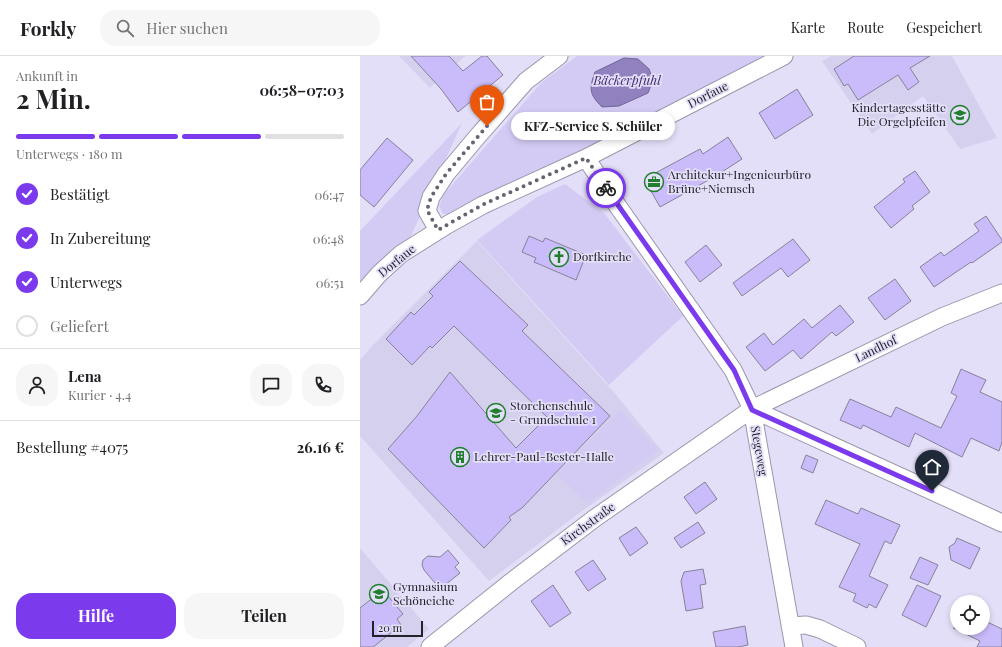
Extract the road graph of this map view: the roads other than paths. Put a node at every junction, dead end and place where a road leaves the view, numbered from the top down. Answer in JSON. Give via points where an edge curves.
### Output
{"nodes":[{"id":1,"x":559,"y":56,"type":"edge"},
{"id":2,"x":784,"y":56,"type":"edge"},
{"id":3,"x":586,"y":158,"type":"junction"},
{"id":4,"x":438,"y":230,"type":"junction"},
{"id":5,"x":1002,"y":293,"type":"edge"},
{"id":6,"x":360,"y":296,"type":"edge"},
{"id":7,"x":752,"y":410,"type":"junction"},
{"id":8,"x":1002,"y":523,"type":"edge"},
{"id":9,"x":790,"y":626,"type":"junction"},
{"id":10,"x":430,"y":647,"type":"edge"},
{"id":11,"x":794,"y":647,"type":"edge"},
{"id":12,"x":858,"y":647,"type":"edge"}],
"edges":[{"from":1,"to":4,"type":"street","via":[[526,81],[442,180],[431,197],[427,210]]},
{"from":2,"to":3,"type":"street","name":"Dorfaue"},
{"from":3,"to":4,"type":"street","name":"Dorfaue","via":[[482,205]]},
{"from":3,"to":7,"type":"street","name":"Stegeweg","via":[[734,370]]},
{"from":4,"to":6,"type":"street","name":"Dorfaue","via":[[401,254]]},
{"from":5,"to":7,"type":"street","name":"Landhof","via":[[942,318]]},
{"from":7,"to":8,"type":"street"},
{"from":7,"to":9,"type":"street","name":"Stegeweg"},
{"from":7,"to":10,"type":"street","name":"Kirchstraße","via":[[595,518]]},
{"from":9,"to":11,"type":"street","name":"Stegeweg"},
{"from":9,"to":12,"type":"street","via":[[806,625],[820,629]]}]}
